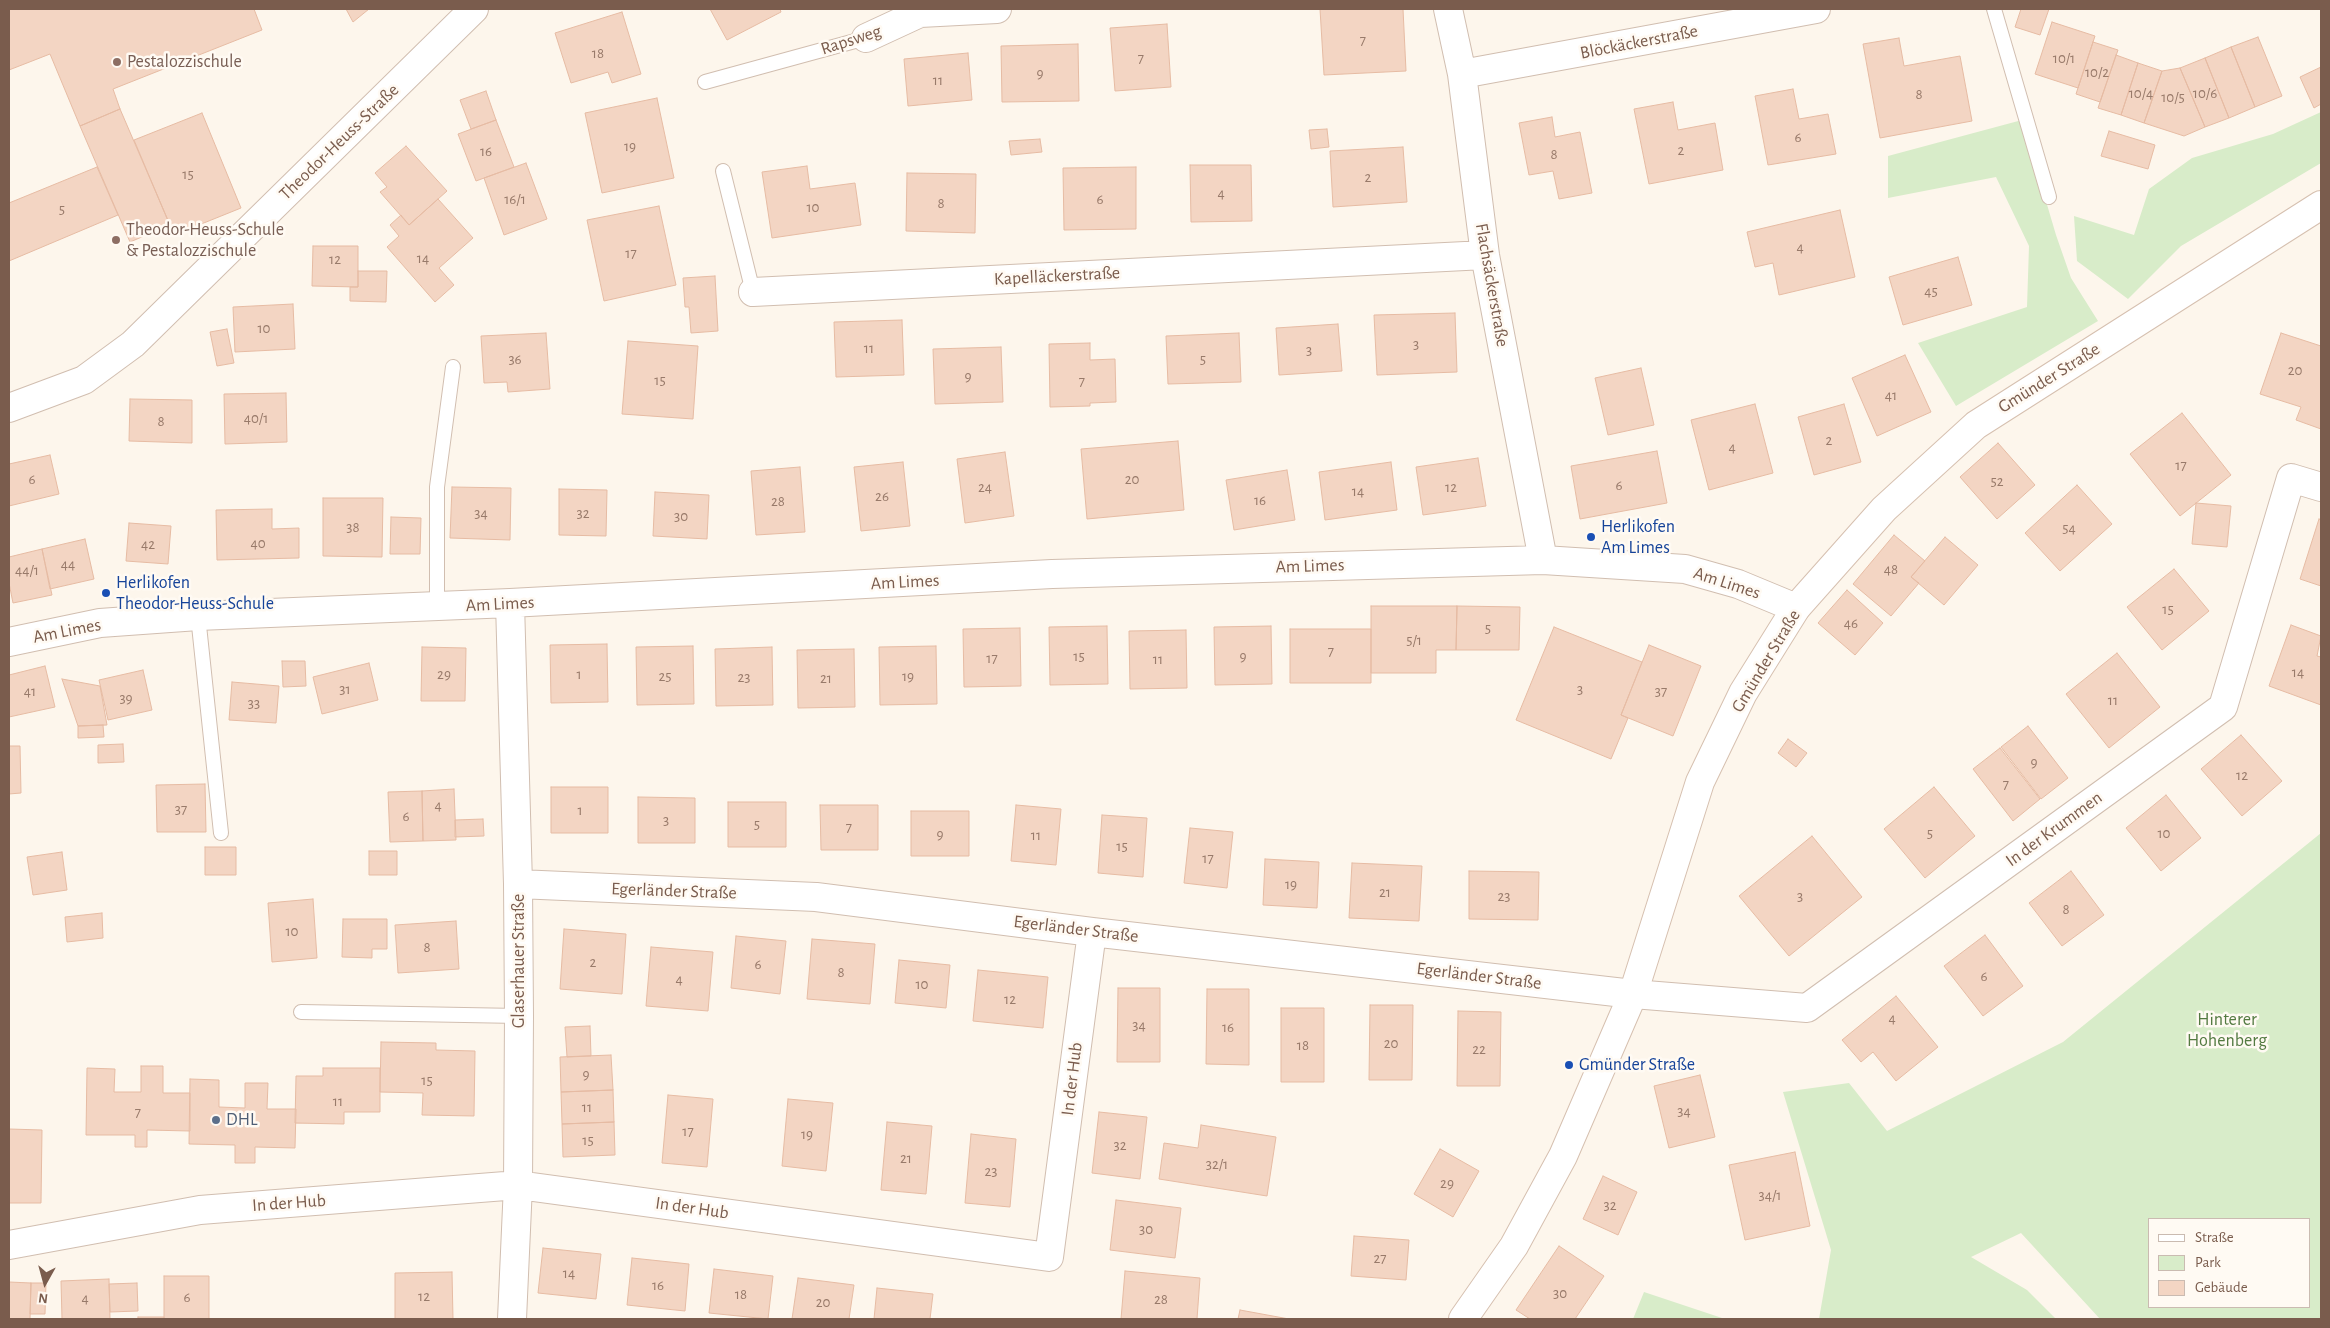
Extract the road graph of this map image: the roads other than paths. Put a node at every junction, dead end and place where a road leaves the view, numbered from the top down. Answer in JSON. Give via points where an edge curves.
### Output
{"nodes":[{"id":1,"x":474,"y":9,"type":"edge"},
{"id":2,"x":997,"y":9,"type":"edge"},
{"id":3,"x":1448,"y":9,"type":"edge"},
{"id":4,"x":1816,"y":9,"type":"edge"},
{"id":5,"x":1994,"y":9,"type":"edge"},
{"id":6,"x":866,"y":38,"type":"joint"},
{"id":7,"x":1462,"y":74,"type":"junction"},
{"id":8,"x":705,"y":82,"type":"dead end"},
{"id":9,"x":723,"y":170,"type":"dead end"},
{"id":10,"x":2049,"y":197,"type":"dead end"},
{"id":11,"x":2321,"y":205,"type":"edge"},
{"id":12,"x":1485,"y":255,"type":"junction"},
{"id":13,"x":753,"y":292,"type":"joint"},
{"id":14,"x":453,"y":367,"type":"dead end"},
{"id":15,"x":9,"y":408,"type":"edge"},
{"id":16,"x":2321,"y":487,"type":"edge"},
{"id":17,"x":1543,"y":560,"type":"junction"},
{"id":18,"x":510,"y":603,"type":"junction"},
{"id":19,"x":437,"y":607,"type":"junction"},
{"id":20,"x":1796,"y":608,"type":"junction"},
{"id":21,"x":198,"y":616,"type":"junction"},
{"id":22,"x":9,"y":642,"type":"edge"},
{"id":23,"x":221,"y":833,"type":"dead end"},
{"id":24,"x":518,"y":884,"type":"junction"},
{"id":25,"x":1092,"y":932,"type":"junction"},
{"id":26,"x":1633,"y":994,"type":"junction"},
{"id":27,"x":301,"y":1012,"type":"dead end"},
{"id":28,"x":519,"y":1016,"type":"junction"},
{"id":29,"x":518,"y":1185,"type":"junction"},
{"id":30,"x":9,"y":1245,"type":"edge"},
{"id":31,"x":512,"y":1319,"type":"edge"},
{"id":32,"x":1463,"y":1319,"type":"edge"}],
"edges":[{"from":1,"to":15,"type":"street","name":"Theodor-Heuss-Straße","via":[[133,344],[84,380]]},
{"from":2,"to":6,"type":"street","name":"Rapsweg","via":[[920,13]]},
{"from":3,"to":7,"type":"street","name":"Flachsäckerstraße"},
{"from":4,"to":7,"type":"street","name":"Blöckäckerstraße"},
{"from":5,"to":10,"type":"lane"},
{"from":6,"to":8,"type":"lane","name":"Rapsweg"},
{"from":7,"to":12,"type":"street","name":"Flachsäckerstraße"},
{"from":9,"to":13,"type":"lane","name":"Kapelläckerstraße"},
{"from":11,"to":20,"type":"street","name":"Gmünder Straße","via":[[1976,425],[1884,509]]},
{"from":12,"to":13,"type":"street","name":"Kapelläckerstraße"},
{"from":12,"to":17,"type":"street","name":"Flachsäckerstraße"},
{"from":14,"to":19,"type":"lane","via":[[437,487]]},
{"from":16,"to":26,"type":"street","name":"In der Krummen","via":[[2291,478],[2222,707],[1807,1008]]},
{"from":17,"to":18,"type":"street","name":"Am Limes","via":[[1052,574]]},
{"from":17,"to":20,"type":"street","name":"Am Limes","via":[[1685,569],[1738,584]]},
{"from":18,"to":19,"type":"street","name":"Am Limes"},
{"from":18,"to":24,"type":"street","name":"Glaserhauer Straße"},
{"from":19,"to":21,"type":"street","name":"Am Limes"},
{"from":20,"to":26,"type":"street","name":"Gmünder Straße","via":[[1743,693],[1700,782]]},
{"from":21,"to":22,"type":"street","name":"Am Limes","via":[[100,623]]},
{"from":21,"to":23,"type":"lane"},
{"from":24,"to":25,"type":"street","name":"Egerländer Straße","via":[[816,897]]},
{"from":24,"to":28,"type":"street","name":"Glaserhauer Straße"},
{"from":25,"to":26,"type":"street","name":"Egerländer Straße"},
{"from":25,"to":29,"type":"street","name":"In der Hub","via":[[1049,1256]]},
{"from":26,"to":32,"type":"street","name":"Gmünder Straße","via":[[1563,1156],[1514,1246]]},
{"from":27,"to":28,"type":"lane"},
{"from":28,"to":29,"type":"street","name":"Glaserhauer Straße"},
{"from":29,"to":30,"type":"street","name":"In der Hub","via":[[200,1210]]},
{"from":29,"to":31,"type":"street","name":"Glaserhauer Straße"}]}
